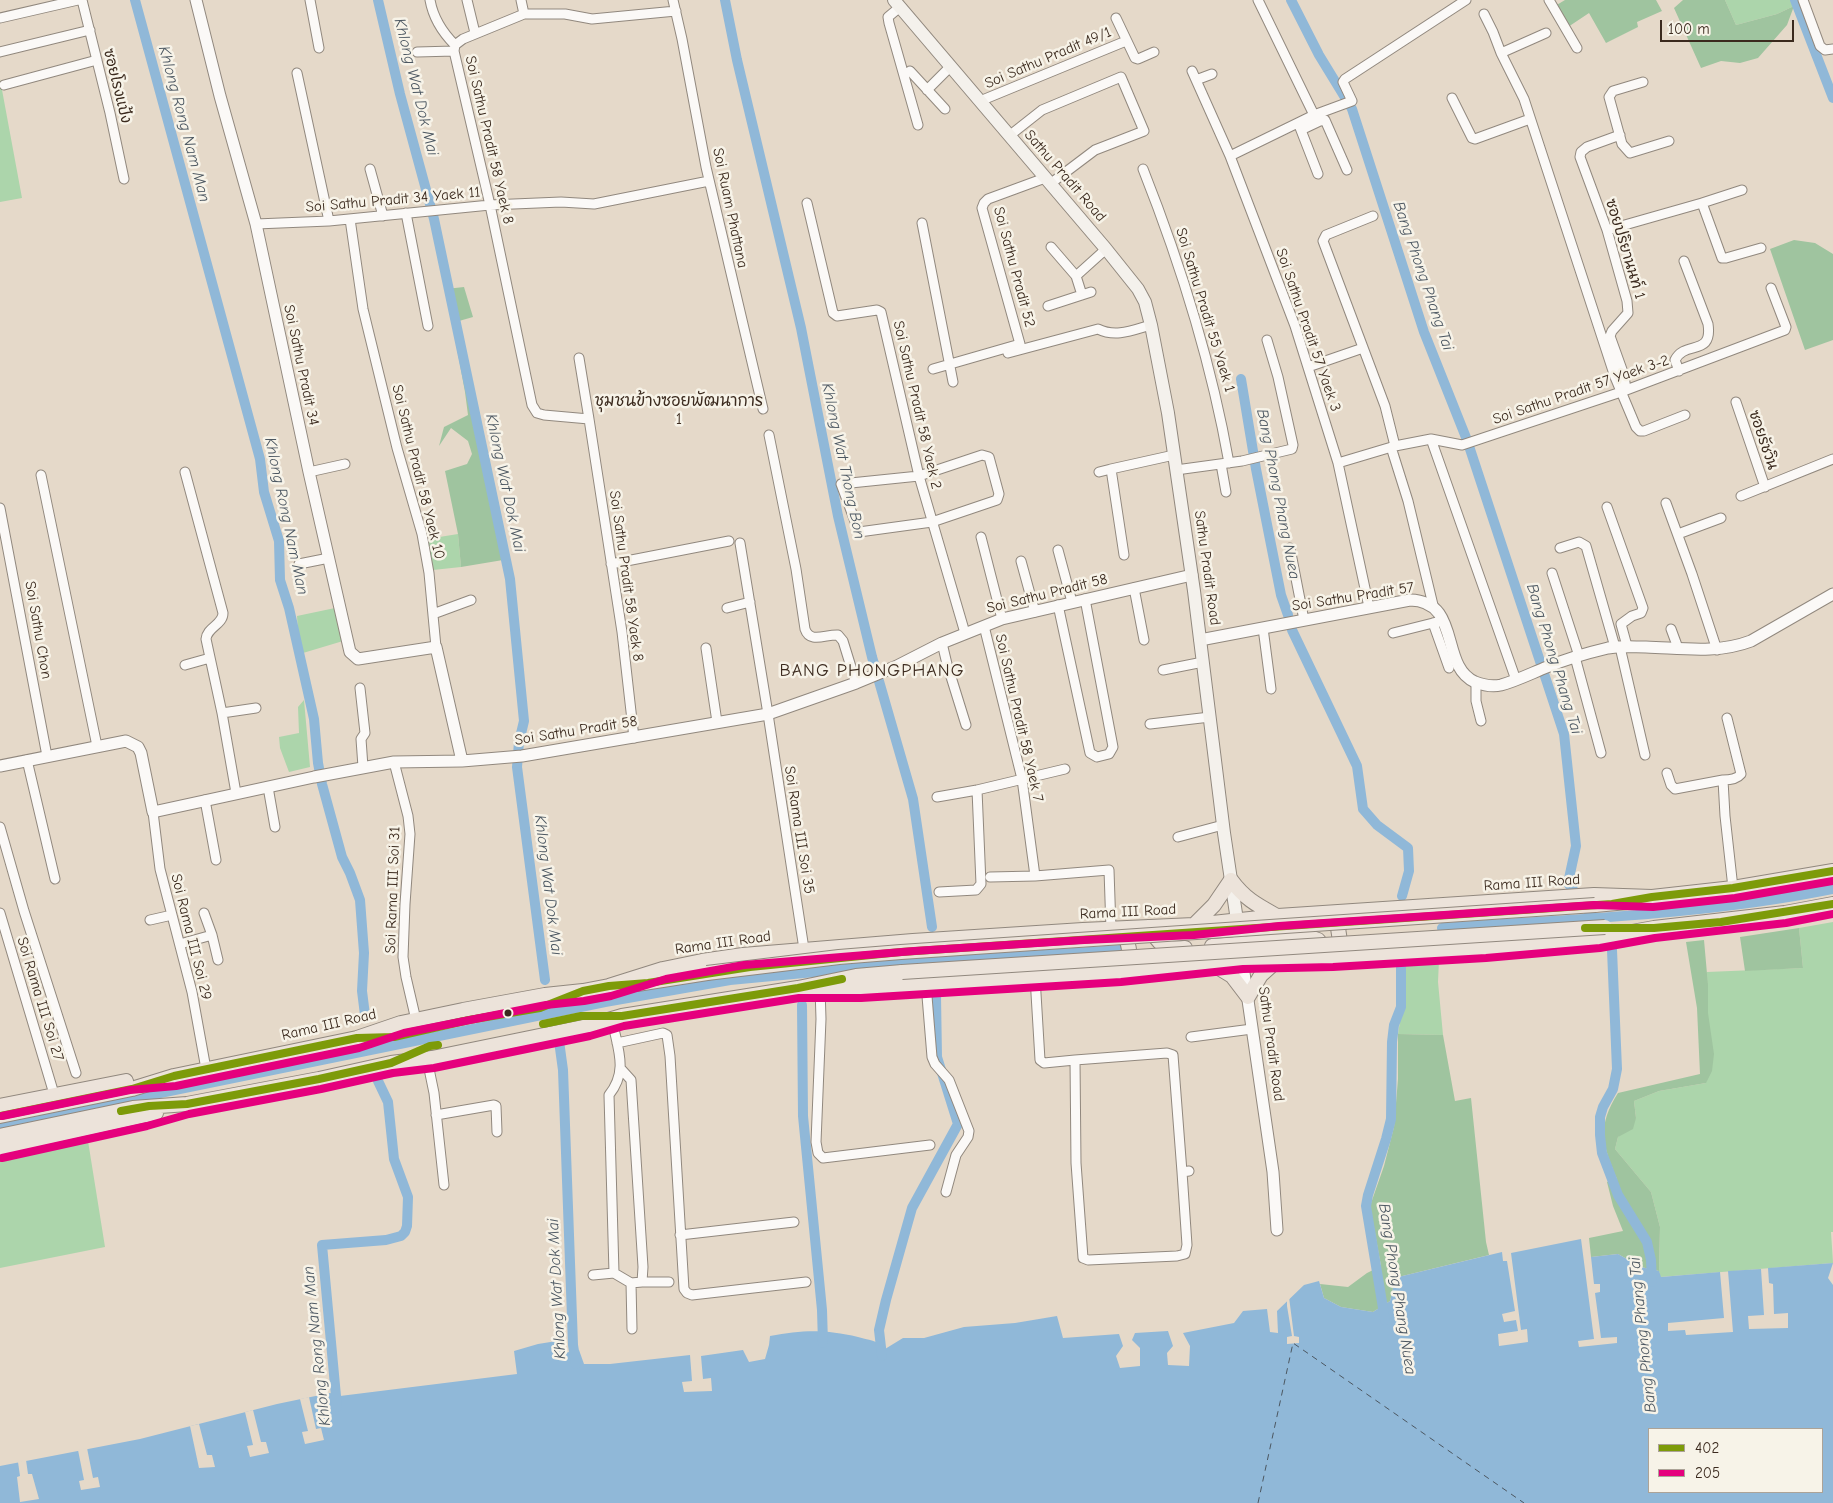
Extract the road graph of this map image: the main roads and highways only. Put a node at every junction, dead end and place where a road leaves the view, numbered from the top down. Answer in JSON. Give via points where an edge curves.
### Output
{"nodes":[{"id":1,"x":897,"y":4,"type":"edge"},
{"id":2,"x":1833,"y":871,"type":"edge"},
{"id":3,"x":1231,"y":880,"type":"junction"},
{"id":4,"x":1594,"y":900,"type":"junction"},
{"id":5,"x":1833,"y":904,"type":"edge"},
{"id":6,"x":1350,"y":912,"type":"junction"},
{"id":7,"x":1278,"y":916,"type":"junction"},
{"id":8,"x":1237,"y":921,"type":"junction"},
{"id":9,"x":1194,"y":925,"type":"junction"},
{"id":10,"x":1149,"y":927,"type":"junction"},
{"id":11,"x":1113,"y":929,"type":"junction"},
{"id":12,"x":1607,"y":933,"type":"junction"},
{"id":13,"x":1240,"y":943,"type":"junction"},
{"id":14,"x":1356,"y":956,"type":"junction"},
{"id":15,"x":1282,"y":957,"type":"junction"},
{"id":16,"x":1332,"y":958,"type":"junction"},
{"id":17,"x":1242,"y":959,"type":"junction"},
{"id":18,"x":1209,"y":962,"type":"junction"},
{"id":19,"x":1120,"y":972,"type":"junction"},
{"id":20,"x":609,"y":986,"type":"junction"},
{"id":21,"x":798,"y":988,"type":"junction"},
{"id":22,"x":174,"y":1076,"type":"junction"},
{"id":23,"x":187,"y":1104,"type":"junction"},
{"id":24,"x":0,"y":1106,"type":"edge"},
{"id":25,"x":0,"y":1116,"type":"edge"},
{"id":26,"x":0,"y":1136,"type":"edge"},
{"id":27,"x":0,"y":1148,"type":"edge"}],
"edges":[{"from":1,"to":3,"type":"main road","name":"Sathu Pradit Road","via":[[1106,249],[1145,302],[1174,455],[1192,575]]},
{"from":2,"to":4,"type":"main road","name":"Rama III Road","via":[[1627,902]]},
{"from":3,"to":7,"type":"main road","via":[[1253,903]]},
{"from":3,"to":8,"type":"main road","name":"Sathu Pradit Road"},
{"from":3,"to":9,"type":"main road"},
{"from":4,"to":6,"type":"main road","name":"Rama III Road","via":[[1555,898]]},
{"from":4,"to":20,"type":"main road","name":"Rama III Road","bridge":true,"via":[[839,957]]},
{"from":5,"to":12,"type":"main road","via":[[1742,919]]},
{"from":6,"to":7,"type":"main road","name":"Rama III Road"},
{"from":6,"to":14,"type":"main road","via":[[1338,928],[1340,941]]},
{"from":7,"to":8,"type":"main road","name":"Rama III Road"},
{"from":8,"to":9,"type":"main road","name":"Rama III Road"},
{"from":8,"to":13,"type":"main road","name":"Sathu Pradit Road"},
{"from":9,"to":10,"type":"main road","name":"Rama III Road"},
{"from":10,"to":11,"type":"main road","name":"Rama III Road"},
{"from":10,"to":13,"type":"main road","via":[[1159,942],[1169,949]]},
{"from":11,"to":19,"type":"main road","via":[[1123,934],[1128,942],[1129,954]]},
{"from":11,"to":20,"type":"main road","name":"Rama III Road","via":[[804,949],[702,961]]},
{"from":12,"to":14,"type":"main road"},
{"from":12,"to":21,"type":"main road","bridge":true,"via":[[902,972],[856,976]]},
{"from":13,"to":16,"type":"main road","via":[[1312,938],[1318,940]]},
{"from":13,"to":17,"type":"main road","name":"Sathu Pradit Road"},
{"from":14,"to":16,"type":"main road"},
{"from":15,"to":16,"type":"main road"},
{"from":15,"to":17,"type":"main road"},
{"from":15,"to":18,"type":"main road","via":[[1261,975],[1248,998],[1232,976]]},
{"from":17,"to":18,"type":"main road"},
{"from":18,"to":19,"type":"main road"},
{"from":19,"to":21,"type":"main road","via":[[860,988]]},
{"from":20,"to":22,"type":"main road","name":"Rama III Road","via":[[416,1020],[357,1038]]},
{"from":21,"to":23,"type":"main road","via":[[612,1019],[427,1059],[391,1063]]},
{"from":22,"to":24,"type":"main road","name":"Rama III Road","via":[[129,1080]]},
{"from":22,"to":25,"type":"main road","name":"Rama III Road"},
{"from":23,"to":26,"type":"main road","via":[[133,1108]]},
{"from":23,"to":27,"type":"main road"}]}
